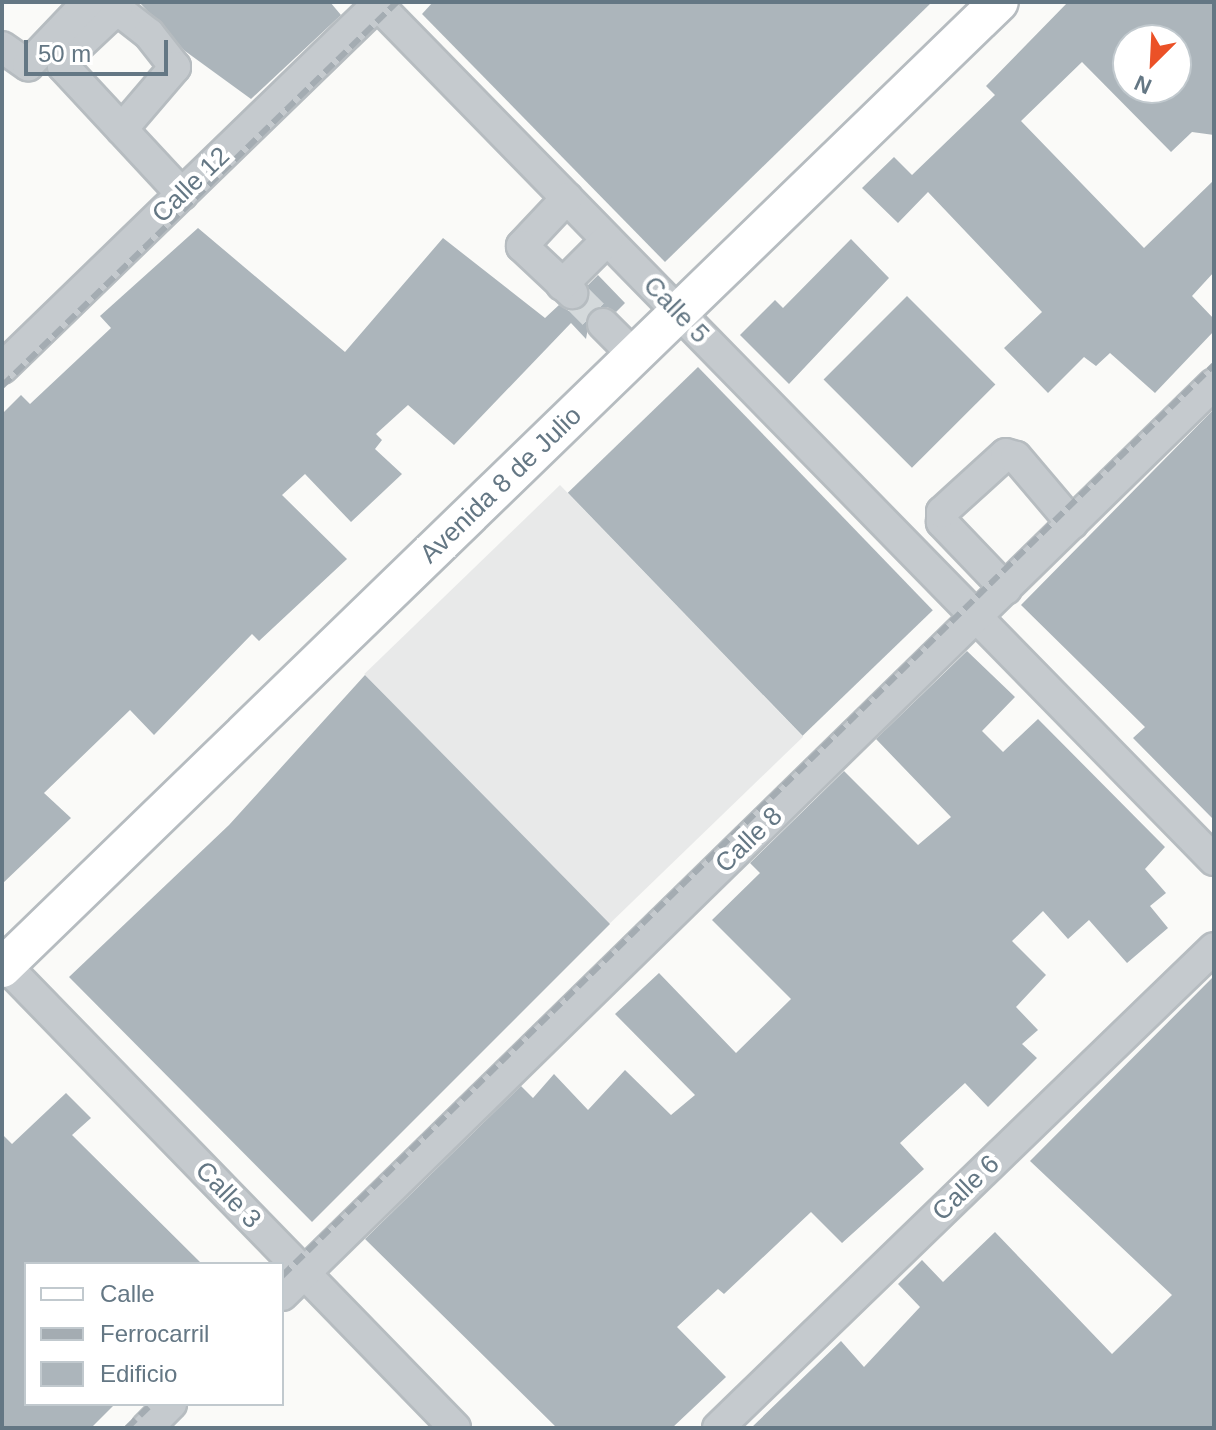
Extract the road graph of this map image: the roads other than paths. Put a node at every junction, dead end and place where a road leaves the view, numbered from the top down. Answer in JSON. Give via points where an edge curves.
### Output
{"nodes":[{"id":1,"x":88,"y":2,"type":"edge"},
{"id":2,"x":999,"y":2,"type":"edge"},
{"id":3,"x":377,"y":3,"type":"edge"},
{"id":4,"x":112,"y":6,"type":"edge"},
{"id":5,"x":2,"y":47,"type":"edge"},
{"id":6,"x":122,"y":129,"type":"junction"},
{"id":7,"x":182,"y":194,"type":"junction"},
{"id":8,"x":567,"y":198,"type":"junction"},
{"id":9,"x":607,"y":240,"type":"junction"},
{"id":10,"x":679,"y":313,"type":"junction"},
{"id":11,"x":603,"y":324,"type":"tunnel mouth"},
{"id":12,"x":635,"y":356,"type":"junction"},
{"id":13,"x":2,"y":368,"type":"edge"},
{"id":14,"x":1214,"y":384,"type":"edge"},
{"id":15,"x":1072,"y":523,"type":"junction"},
{"id":16,"x":1006,"y":589,"type":"junction"},
{"id":17,"x":977,"y":618,"type":"junction"},
{"id":18,"x":1214,"y":860,"type":"edge"},
{"id":19,"x":1214,"y":948,"type":"edge"},
{"id":20,"x":3,"y":965,"type":"edge"},
{"id":21,"x":304,"y":1273,"type":"junction"},
{"id":22,"x":284,"y":1293,"type":"edge"},
{"id":23,"x":169,"y":1406,"type":"edge"},
{"id":24,"x":147,"y":1428,"type":"edge"},
{"id":25,"x":455,"y":1428,"type":"edge"},
{"id":26,"x":718,"y":1428,"type":"edge"}],
"edges":[{"from":1,"to":5,"type":"street","via":[[28,65]]},
{"from":2,"to":10,"type":"main road","name":"Avenida 8 de Julio"},
{"from":3,"to":7,"type":"street","name":"Calle 12"},
{"from":3,"to":8,"type":"street","name":"Calle 5"},
{"from":4,"to":6,"type":"street","via":[[62,64]]},
{"from":4,"to":6,"type":"street","via":[[149,34],[175,67]]},
{"from":6,"to":7,"type":"street"},
{"from":7,"to":13,"type":"street","name":"Calle 12"},
{"from":8,"to":9,"type":"street","name":"Calle 5"},
{"from":8,"to":9,"type":"street","via":[[522,244],[567,289]]},
{"from":9,"to":10,"type":"street","name":"Calle 5"},
{"from":10,"to":12,"type":"main road","name":"Avenida 8 de Julio"},
{"from":10,"to":17,"type":"street","name":"Calle 5"},
{"from":11,"to":12,"type":"street"},
{"from":12,"to":20,"type":"main road","name":"Avenida 8 de Julio"},
{"from":14,"to":15,"type":"street","name":"Calle 8"},
{"from":15,"to":16,"type":"street","name":"Calle 8"},
{"from":15,"to":16,"type":"street","via":[[1016,457],[1006,454],[942,512],[942,522]]},
{"from":16,"to":17,"type":"street","name":"Calle 8"},
{"from":17,"to":18,"type":"street","name":"Calle 5"},
{"from":17,"to":21,"type":"street","name":"Calle 8"},
{"from":19,"to":26,"type":"street","name":"Calle 6"},
{"from":20,"to":21,"type":"street","name":"Calle 3"},
{"from":21,"to":22,"type":"street","name":"Calle 8"},
{"from":21,"to":25,"type":"street","name":"Calle 3"},
{"from":23,"to":24,"type":"street"}]}
